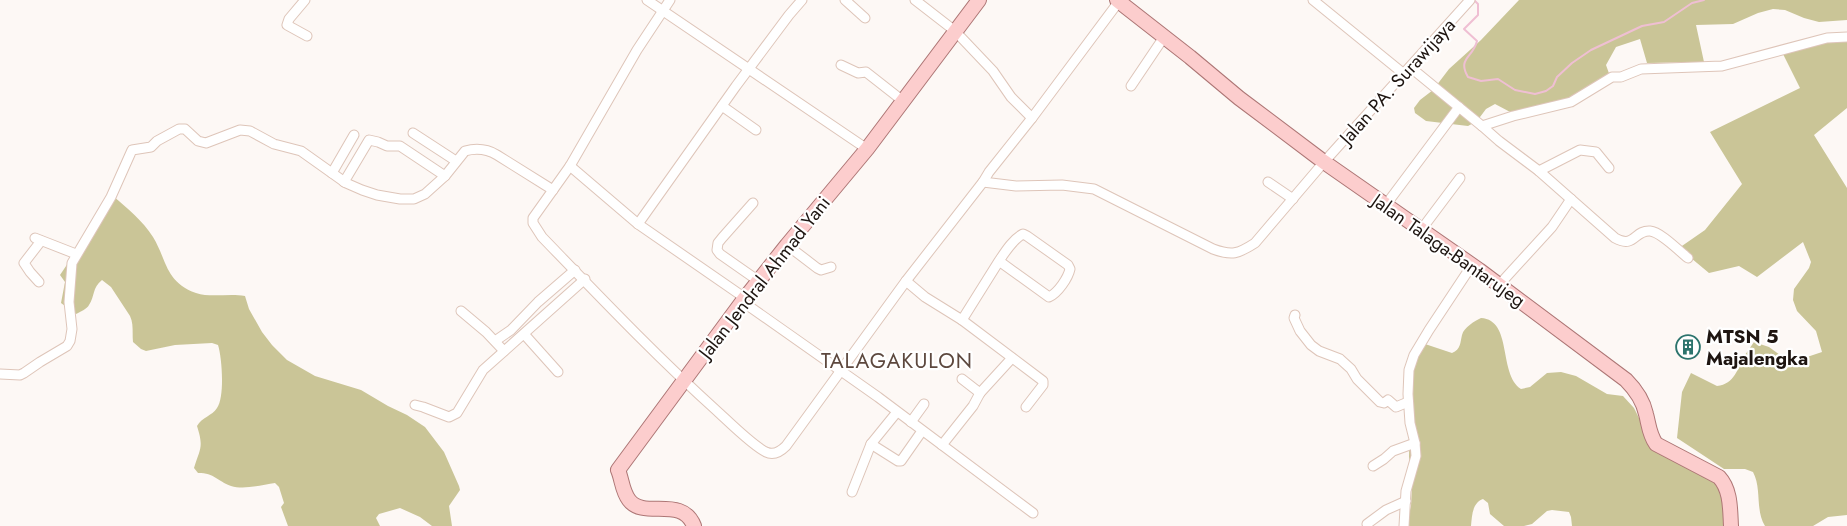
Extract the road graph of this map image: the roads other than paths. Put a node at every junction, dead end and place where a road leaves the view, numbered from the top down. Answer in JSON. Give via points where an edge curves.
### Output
{"nodes":[{"id":1,"x":305,"y":0,"type":"edge"},
{"id":2,"x":647,"y":0,"type":"edge"},
{"id":3,"x":670,"y":0,"type":"edge"},
{"id":4,"x":802,"y":0,"type":"edge"},
{"id":5,"x":844,"y":0,"type":"edge"},
{"id":6,"x":915,"y":0,"type":"edge"},
{"id":7,"x":978,"y":0,"type":"edge"},
{"id":8,"x":1118,"y":0,"type":"edge"},
{"id":9,"x":1313,"y":0,"type":"edge"},
{"id":10,"x":1470,"y":0,"type":"edge"},
{"id":11,"x":662,"y":11,"type":"junction"},
{"id":12,"x":865,"y":18,"type":"dead end"},
{"id":13,"x":954,"y":32,"type":"junction"},
{"id":14,"x":307,"y":36,"type":"dead end"},
{"id":15,"x":1164,"y":37,"type":"junction"},
{"id":16,"x":1847,"y":37,"type":"edge"},
{"id":17,"x":841,"y":65,"type":"dead end"},
{"id":18,"x":749,"y":70,"type":"junction"},
{"id":19,"x":1407,"y":70,"type":"junction"},
{"id":20,"x":1131,"y":86,"type":"dead end"},
{"id":21,"x":903,"y":101,"type":"junction"},
{"id":22,"x":722,"y":106,"type":"junction"},
{"id":23,"x":1459,"y":107,"type":"junction"},
{"id":24,"x":1032,"y":118,"type":"junction"},
{"id":25,"x":1482,"y":126,"type":"junction"},
{"id":26,"x":756,"y":130,"type":"dead end"},
{"id":27,"x":413,"y":133,"type":"dead end"},
{"id":28,"x":354,"y":135,"type":"dead end"},
{"id":29,"x":867,"y":149,"type":"junction"},
{"id":30,"x":456,"y":161,"type":"junction"},
{"id":31,"x":1324,"y":162,"type":"junction"},
{"id":32,"x":570,"y":166,"type":"junction"},
{"id":33,"x":1609,"y":168,"type":"dead end"},
{"id":34,"x":1539,"y":171,"type":"junction"},
{"id":35,"x":332,"y":173,"type":"junction"},
{"id":36,"x":445,"y":176,"type":"junction"},
{"id":37,"x":1460,"y":178,"type":"dead end"},
{"id":38,"x":344,"y":182,"type":"junction"},
{"id":39,"x":983,"y":182,"type":"junction"},
{"id":40,"x":1268,"y":182,"type":"dead end"},
{"id":41,"x":553,"y":190,"type":"junction"},
{"id":42,"x":1293,"y":199,"type":"junction"},
{"id":43,"x":1571,"y":199,"type":"junction"},
{"id":44,"x":753,"y":203,"type":"dead end"},
{"id":45,"x":1385,"y":206,"type":"junction"},
{"id":46,"x":638,"y":224,"type":"junction"},
{"id":47,"x":1421,"y":230,"type":"junction"},
{"id":48,"x":787,"y":245,"type":"junction"},
{"id":49,"x":76,"y":254,"type":"junction"},
{"id":50,"x":1688,"y":258,"type":"dead end"},
{"id":51,"x":999,"y":261,"type":"junction"},
{"id":52,"x":1472,"y":265,"type":"junction"},
{"id":53,"x":831,"y":267,"type":"dead end"},
{"id":54,"x":575,"y":270,"type":"junction"},
{"id":55,"x":585,"y":279,"type":"junction"},
{"id":56,"x":906,"y":281,"type":"junction"},
{"id":57,"x":39,"y":282,"type":"dead end"},
{"id":58,"x":760,"y":282,"type":"junction"},
{"id":59,"x":1499,"y":285,"type":"junction"},
{"id":60,"x":744,"y":300,"type":"junction"},
{"id":61,"x":461,"y":311,"type":"dead end"},
{"id":62,"x":1295,"y":315,"type":"dead end"},
{"id":63,"x":962,"y":320,"type":"junction"},
{"id":64,"x":524,"y":334,"type":"junction"},
{"id":65,"x":495,"y":341,"type":"junction"},
{"id":66,"x":504,"y":352,"type":"junction"},
{"id":67,"x":1012,"y":358,"type":"junction"},
{"id":68,"x":558,"y":372,"type":"dead end"},
{"id":69,"x":841,"y":372,"type":"junction"},
{"id":70,"x":0,"y":374,"type":"edge"},
{"id":71,"x":962,"y":379,"type":"dead end"},
{"id":72,"x":683,"y":380,"type":"junction"},
{"id":73,"x":980,"y":393,"type":"junction"},
{"id":74,"x":1408,"y":402,"type":"junction"},
{"id":75,"x":924,"y":404,"type":"dead end"},
{"id":76,"x":414,"y":405,"type":"dead end"},
{"id":77,"x":1026,"y":407,"type":"dead end"},
{"id":78,"x":897,"y":412,"type":"junction"},
{"id":79,"x":911,"y":422,"type":"junction"},
{"id":80,"x":922,"y":431,"type":"junction"},
{"id":81,"x":1415,"y":443,"type":"junction"},
{"id":82,"x":872,"y":444,"type":"junction"},
{"id":83,"x":942,"y":445,"type":"junction"},
{"id":84,"x":1373,"y":466,"type":"dead end"},
{"id":85,"x":852,"y":492,"type":"dead end"},
{"id":86,"x":1406,"y":501,"type":"junction"},
{"id":87,"x":1033,"y":513,"type":"dead end"},
{"id":88,"x":1366,"y":524,"type":"dead end"},
{"id":89,"x":694,"y":526,"type":"edge"},
{"id":90,"x":1404,"y":526,"type":"edge"},
{"id":91,"x":1731,"y":526,"type":"edge"}],
"edges":[{"from":1,"to":14,"type":"street","via":[[287,25]]},
{"from":2,"to":11,"type":"street"},
{"from":3,"to":11,"type":"street"},
{"from":4,"to":18,"type":"street"},
{"from":5,"to":12,"type":"street"},
{"from":6,"to":13,"type":"street"},
{"from":7,"to":13,"type":"main road","name":"Jalan Jendral Ahmad Yani"},
{"from":8,"to":15,"type":"main road","name":"Jalan Talaga-Bantarujeg"},
{"from":8,"to":24,"type":"street"},
{"from":9,"to":19,"type":"street"},
{"from":10,"to":19,"type":"street","name":"Jalan PA. Surawijaya"},
{"from":11,"to":18,"type":"street"},
{"from":11,"to":32,"type":"street"},
{"from":13,"to":21,"type":"main road","name":"Jalan Jendral Ahmad Yani"},
{"from":13,"to":24,"type":"street","via":[[993,70],[1011,97]]},
{"from":15,"to":20,"type":"street"},
{"from":15,"to":31,"type":"main road","name":"Jalan Talaga-Bantarujeg"},
{"from":16,"to":25,"type":"street","via":[[1827,38],[1722,66],[1641,69],[1622,77],[1612,77],[1571,102]]},
{"from":17,"to":21,"type":"street","via":[[858,73],[866,72]]},
{"from":18,"to":22,"type":"street"},
{"from":18,"to":29,"type":"street"},
{"from":19,"to":23,"type":"street"},
{"from":19,"to":31,"type":"street","name":"Jalan PA. Surawijaya"},
{"from":21,"to":29,"type":"main road","name":"Jalan Jendral Ahmad Yani"},
{"from":22,"to":26,"type":"street"},
{"from":22,"to":46,"type":"street"},
{"from":23,"to":25,"type":"street"},
{"from":23,"to":45,"type":"street"},
{"from":24,"to":39,"type":"street"},
{"from":25,"to":34,"type":"street"},
{"from":27,"to":30,"type":"street"},
{"from":28,"to":35,"type":"street"},
{"from":29,"to":48,"type":"main road","name":"Jalan Jendral Ahmad Yani"},
{"from":30,"to":36,"type":"street"},
{"from":30,"to":41,"type":"street","via":[[466,151],[490,151]]},
{"from":31,"to":42,"type":"street","name":"Jalan PA. Surawijaya"},
{"from":31,"to":45,"type":"main road","name":"Jalan Talaga-Bantarujeg"},
{"from":32,"to":41,"type":"street"},
{"from":32,"to":46,"type":"street"},
{"from":33,"to":34,"type":"street","via":[[1596,152],[1580,150]]},
{"from":34,"to":43,"type":"street"},
{"from":35,"to":38,"type":"street"},
{"from":35,"to":49,"type":"street","via":[[301,151],[274,144],[250,131],[240,130],[206,143],[185,129],[179,129],[151,147],[132,150],[111,197]]},
{"from":36,"to":38,"type":"street","via":[[425,194],[414,199],[369,193]]},
{"from":36,"to":38,"type":"street","via":[[400,146],[369,140]]},
{"from":37,"to":47,"type":"street"},
{"from":39,"to":42,"type":"street","name":"Jalan PA. Surawijaya","via":[[1016,186],[1062,185],[1094,190],[1188,237],[1233,254],[1255,243]]},
{"from":39,"to":56,"type":"street"},
{"from":40,"to":42,"type":"street"},
{"from":41,"to":54,"type":"street","via":[[533,218],[533,223],[542,237]]},
{"from":43,"to":50,"type":"street","via":[[1622,242],[1630,242],[1642,232],[1651,231]]},
{"from":43,"to":59,"type":"street","via":[[1552,227]]},
{"from":44,"to":58,"type":"street","via":[[716,247],[720,254]]},
{"from":45,"to":47,"type":"main road","name":"Jalan Talaga-Bantarujeg"},
{"from":46,"to":60,"type":"street"},
{"from":47,"to":52,"type":"main road","name":"Jalan Talaga-Bantarujeg"},
{"from":48,"to":53,"type":"street","via":[[817,268]]},
{"from":48,"to":58,"type":"main road","name":"Jalan Jendral Ahmad Yani"},
{"from":49,"to":57,"type":"street","via":[[38,239],[24,263]]},
{"from":49,"to":70,"type":"street","via":[[70,271],[68,302],[72,329],[67,346],[20,375]]},
{"from":51,"to":51,"type":"street","via":[[1023,234],[1070,269],[1050,297]]},
{"from":51,"to":63,"type":"street"},
{"from":52,"to":59,"type":"main road","name":"Jalan Talaga-Bantarujeg"},
{"from":52,"to":74,"type":"street","via":[[1414,355],[1409,370]]},
{"from":54,"to":55,"type":"street"},
{"from":54,"to":65,"type":"street"},
{"from":55,"to":64,"type":"street"},
{"from":55,"to":72,"type":"street"},
{"from":56,"to":63,"type":"street"},
{"from":56,"to":69,"type":"street"},
{"from":58,"to":60,"type":"main road","name":"Jalan Jendral Ahmad Yani"},
{"from":59,"to":91,"type":"main road","name":"Jalan Talaga-Bantarujeg","via":[[1634,388],[1656,444],[1725,483]]},
{"from":60,"to":69,"type":"street"},
{"from":60,"to":72,"type":"main road","name":"Jalan Jendral Ahmad Yani"},
{"from":61,"to":65,"type":"street"},
{"from":62,"to":74,"type":"street","via":[[1300,331],[1311,345],[1340,360],[1380,402],[1388,400],[1396,407]]},
{"from":63,"to":67,"type":"street"},
{"from":64,"to":66,"type":"street"},
{"from":64,"to":68,"type":"street"},
{"from":65,"to":66,"type":"street"},
{"from":66,"to":76,"type":"street","via":[[483,370],[457,413],[449,417]]},
{"from":67,"to":73,"type":"street"},
{"from":67,"to":77,"type":"street","via":[[1043,383]]},
{"from":69,"to":72,"type":"street","via":[[782,451],[772,454],[765,452]]},
{"from":69,"to":78,"type":"street"},
{"from":71,"to":73,"type":"street"},
{"from":72,"to":89,"type":"main road","name":"Jalan Jendral Ahmad Yani","via":[[618,470],[627,498],[635,506],[683,512],[691,518]]},
{"from":73,"to":83,"type":"street"},
{"from":74,"to":81,"type":"street"},
{"from":75,"to":79,"type":"street"},
{"from":78,"to":79,"type":"street"},
{"from":78,"to":82,"type":"street"},
{"from":79,"to":80,"type":"street"},
{"from":80,"to":82,"type":"street","via":[[902,461]]},
{"from":80,"to":83,"type":"street"},
{"from":81,"to":84,"type":"street","via":[[1393,451]]},
{"from":81,"to":86,"type":"street","via":[[1416,456]]},
{"from":82,"to":85,"type":"street"},
{"from":83,"to":87,"type":"street"},
{"from":86,"to":88,"type":"street"},
{"from":86,"to":90,"type":"street"}]}
